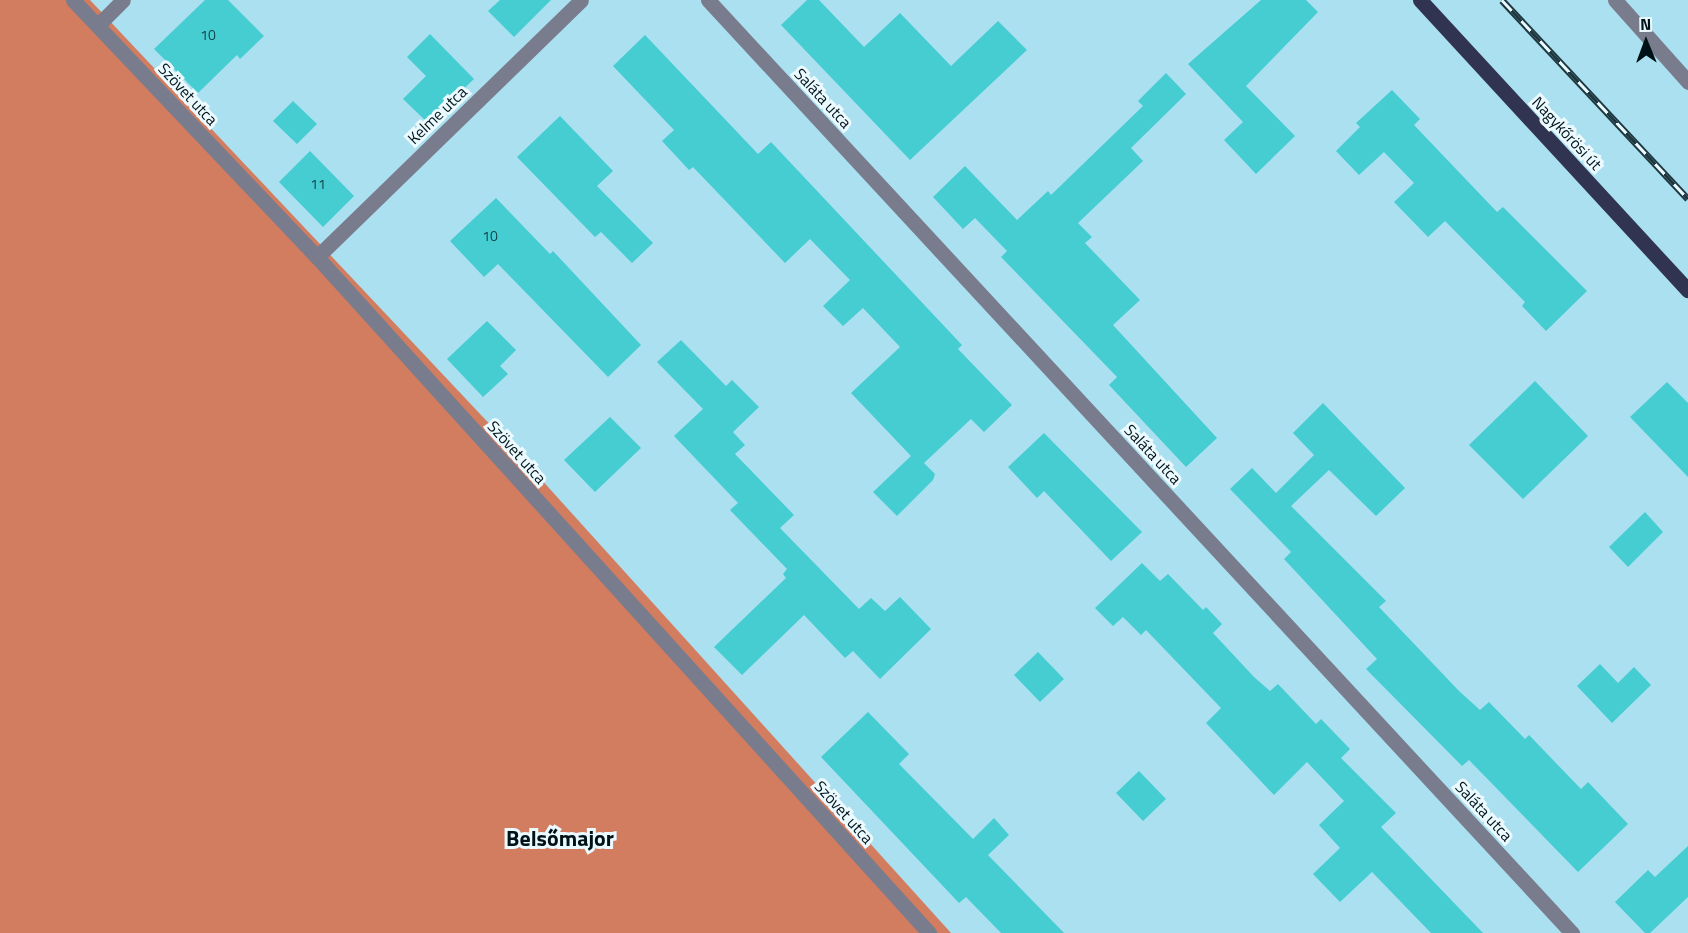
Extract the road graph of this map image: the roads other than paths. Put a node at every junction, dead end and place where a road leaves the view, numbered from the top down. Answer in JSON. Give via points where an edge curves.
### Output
{"nodes":[{"id":1,"x":73,"y":0,"type":"edge"},
{"id":2,"x":123,"y":0,"type":"edge"},
{"id":3,"x":581,"y":0,"type":"edge"},
{"id":4,"x":708,"y":0,"type":"edge"},
{"id":5,"x":1420,"y":0,"type":"edge"},
{"id":6,"x":1615,"y":0,"type":"edge"},
{"id":7,"x":98,"y":25,"type":"junction"},
{"id":8,"x":1688,"y":82,"type":"edge"},
{"id":9,"x":317,"y":257,"type":"junction"},
{"id":10,"x":1688,"y":290,"type":"edge"},
{"id":11,"x":929,"y":933,"type":"edge"},
{"id":12,"x":1572,"y":933,"type":"edge"}],
"edges":[{"from":1,"to":7,"type":"street","name":"Szövet utca"},
{"from":2,"to":7,"type":"street"},
{"from":3,"to":9,"type":"street","name":"Kelme utca"},
{"from":4,"to":12,"type":"street","name":"Saláta utca"},
{"from":5,"to":10,"type":"main road","name":"Nagykőrösi út"},
{"from":6,"to":8,"type":"street"},
{"from":7,"to":9,"type":"street","name":"Szövet utca"},
{"from":9,"to":11,"type":"street","name":"Szövet utca"}]}
